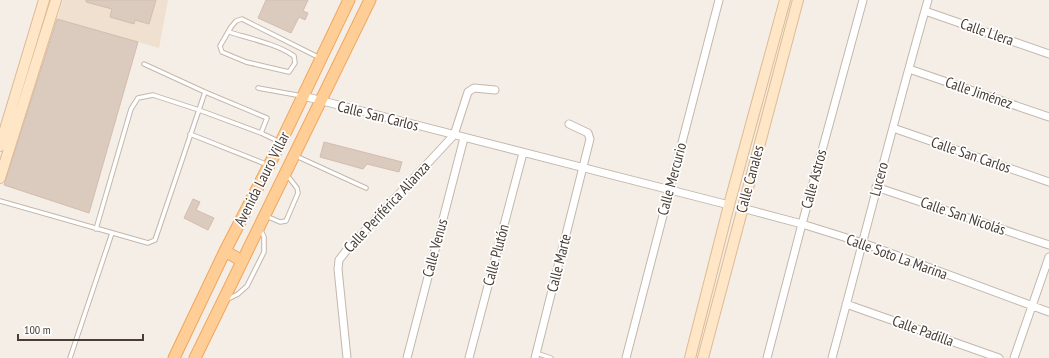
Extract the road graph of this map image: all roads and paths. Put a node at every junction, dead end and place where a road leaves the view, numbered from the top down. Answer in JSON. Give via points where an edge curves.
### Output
{"nodes":[{"id":1,"x":44,"y":0,"type":"edge"},
{"id":2,"x":56,"y":0,"type":"edge"},
{"id":3,"x":349,"y":0,"type":"edge"},
{"id":4,"x":370,"y":0,"type":"edge"},
{"id":5,"x":719,"y":0,"type":"edge"},
{"id":6,"x":785,"y":0,"type":"edge"},
{"id":7,"x":798,"y":0,"type":"edge"},
{"id":8,"x":862,"y":0,"type":"edge"},
{"id":9,"x":928,"y":0,"type":"edge"},
{"id":10,"x":925,"y":11,"type":"junction"},
{"id":11,"x":228,"y":32,"type":"junction"},
{"id":12,"x":1049,"y":54,"type":"edge"},
{"id":13,"x":320,"y":59,"type":"junction"},
{"id":14,"x":144,"y":64,"type":"dead end"},
{"id":15,"x":909,"y":69,"type":"junction"},
{"id":16,"x":258,"y":88,"type":"dead end"},
{"id":17,"x":495,"y":90,"type":"dead end"},
{"id":18,"x":205,"y":92,"type":"junction"},
{"id":19,"x":303,"y":96,"type":"junction"},
{"id":20,"x":320,"y":101,"type":"junction"},
{"id":21,"x":198,"y":110,"type":"junction"},
{"id":22,"x":1049,"y":117,"type":"edge"},
{"id":23,"x":569,"y":124,"type":"dead end"},
{"id":24,"x":893,"y":128,"type":"junction"},
{"id":25,"x":261,"y":133,"type":"junction"},
{"id":26,"x":190,"y":134,"type":"junction"},
{"id":27,"x":454,"y":135,"type":"junction"},
{"id":28,"x":464,"y":138,"type":"junction"},
{"id":29,"x":281,"y":142,"type":"junction"},
{"id":30,"x":0,"y":146,"type":"edge"},
{"id":31,"x":523,"y":153,"type":"junction"},
{"id":32,"x":294,"y":154,"type":"junction"},
{"id":33,"x":269,"y":165,"type":"junction"},
{"id":34,"x":583,"y":168,"type":"junction"},
{"id":35,"x":285,"y":173,"type":"junction"},
{"id":36,"x":0,"y":178,"type":"edge"},
{"id":37,"x":1049,"y":182,"type":"edge"},
{"id":38,"x":876,"y":187,"type":"junction"},
{"id":39,"x":366,"y":188,"type":"dead end"},
{"id":40,"x":669,"y":190,"type":"junction"},
{"id":41,"x":0,"y":201,"type":"edge"},
{"id":42,"x":729,"y":205,"type":"junction"},
{"id":43,"x":742,"y":208,"type":"junction"},
{"id":44,"x":262,"y":221,"type":"junction"},
{"id":45,"x":802,"y":224,"type":"junction"},
{"id":46,"x":96,"y":229,"type":"junction"},
{"id":47,"x":112,"y":233,"type":"junction"},
{"id":48,"x":863,"y":243,"type":"junction"},
{"id":49,"x":1049,"y":245,"type":"edge"},
{"id":50,"x":225,"y":251,"type":"junction"},
{"id":51,"x":1049,"y":257,"type":"edge"},
{"id":52,"x":242,"y":261,"type":"junction"},
{"id":53,"x":222,"y":302,"type":"junction"},
{"id":54,"x":846,"y":304,"type":"junction"},
{"id":55,"x":1032,"y":306,"type":"junction"},
{"id":56,"x":1049,"y":312,"type":"edge"},
{"id":57,"x":535,"y":356,"type":"edge"},
{"id":58,"x":70,"y":358,"type":"edge"},
{"id":59,"x":174,"y":358,"type":"edge"},
{"id":60,"x":195,"y":358,"type":"edge"},
{"id":61,"x":348,"y":358,"type":"edge"},
{"id":62,"x":407,"y":358,"type":"edge"},
{"id":63,"x":469,"y":358,"type":"edge"},
{"id":64,"x":551,"y":358,"type":"edge"},
{"id":65,"x":626,"y":358,"type":"edge"},
{"id":66,"x":690,"y":358,"type":"edge"},
{"id":67,"x":703,"y":358,"type":"edge"},
{"id":68,"x":768,"y":358,"type":"edge"},
{"id":69,"x":832,"y":358,"type":"edge"},
{"id":70,"x":999,"y":358,"type":"edge"},
{"id":71,"x":1014,"y":358,"type":"edge"}],
"edges":[{"from":1,"to":30,"type":"main road"},
{"from":2,"to":36,"type":"main road"},
{"from":3,"to":13,"type":"main road","name":"Avenida Lauro Villar"},
{"from":4,"to":20,"type":"main road","name":"Avenida Lauro Villar"},
{"from":5,"to":40,"type":"street","name":"Calle Mercurio"},
{"from":6,"to":42,"type":"main road","name":"Calle Canales"},
{"from":7,"to":43,"type":"main road","name":"Calle Canales"},
{"from":8,"to":45,"type":"street","name":"Calle Astros"},
{"from":9,"to":10,"type":"street","name":"Lucero"},
{"from":10,"to":12,"type":"street","name":"Calle Llera"},
{"from":10,"to":15,"type":"street","name":"Lucero"},
{"from":11,"to":11,"type":"lane","via":[[220,46],[222,52],[246,62],[289,72],[295,63],[294,56],[288,52]]},
{"from":11,"to":13,"type":"lane","via":[[236,21],[242,19]]},
{"from":13,"to":19,"type":"main road","name":"Avenida Lauro Villar"},
{"from":14,"to":18,"type":"lane"},
{"from":15,"to":22,"type":"street","name":"Calle Jiménez"},
{"from":15,"to":24,"type":"street","name":"Lucero"},
{"from":16,"to":19,"type":"lane"},
{"from":17,"to":27,"type":"street","via":[[474,88],[468,92]]},
{"from":18,"to":21,"type":"lane"},
{"from":18,"to":25,"type":"lane","via":[[267,118]]},
{"from":19,"to":20,"type":"street","name":"Calle San Carlos"},
{"from":19,"to":29,"type":"main road","name":"Avenida Lauro Villar"},
{"from":20,"to":27,"type":"street","name":"Calle San Carlos"},
{"from":20,"to":32,"type":"main road","name":"Avenida Lauro Villar"},
{"from":21,"to":25,"type":"lane"},
{"from":21,"to":26,"type":"lane"},
{"from":21,"to":46,"type":"lane","via":[[153,95],[138,98],[131,109]]},
{"from":23,"to":34,"type":"street","via":[[588,133],[590,139]]},
{"from":24,"to":37,"type":"street","name":"Calle San Carlos"},
{"from":24,"to":38,"type":"street","name":"Lucero"},
{"from":25,"to":29,"type":"lane"},
{"from":26,"to":33,"type":"lane"},
{"from":26,"to":47,"type":"lane","via":[[155,240],[148,243]]},
{"from":27,"to":28,"type":"street","name":"Calle San Carlos"},
{"from":27,"to":61,"type":"street","name":"Calle Periférica Alianza","via":[[339,260]]},
{"from":28,"to":31,"type":"street","name":"Calle San Carlos"},
{"from":28,"to":62,"type":"street","name":"Calle Venus"},
{"from":29,"to":33,"type":"main road","name":"Avenida Lauro Villar"},
{"from":31,"to":34,"type":"street","name":"Calle San Carlos"},
{"from":31,"to":63,"type":"street","name":"Calle Plutón"},
{"from":32,"to":35,"type":"main road","name":"Avenida Lauro Villar"},
{"from":32,"to":39,"type":"lane"},
{"from":33,"to":50,"type":"main road","name":"Avenida Lauro Villar"},
{"from":34,"to":40,"type":"street","name":"Calle San Carlos"},
{"from":34,"to":57,"type":"street","name":"Calle Marte"},
{"from":35,"to":44,"type":"main road","name":"Avenida Lauro Villar"},
{"from":35,"to":44,"type":"lane","via":[[298,193],[286,222]]},
{"from":38,"to":48,"type":"street","name":"Lucero"},
{"from":38,"to":49,"type":"street","name":"Calle San Nicolás"},
{"from":40,"to":42,"type":"street","name":"Calle San Carlos"},
{"from":40,"to":65,"type":"street","name":"Calle Mercurio"},
{"from":41,"to":46,"type":"lane"},
{"from":42,"to":66,"type":"main road","name":"Calle Canales"},
{"from":43,"to":45,"type":"street","name":"Calle Soto La Marina"},
{"from":43,"to":67,"type":"main road","name":"Calle Canales"},
{"from":44,"to":52,"type":"main road","name":"Avenida Lauro Villar"},
{"from":44,"to":53,"type":"lane","via":[[264,252],[247,286]]},
{"from":45,"to":48,"type":"street","name":"Calle Soto La Marina"},
{"from":45,"to":68,"type":"street","name":"Calle Astros"},
{"from":46,"to":47,"type":"lane"},
{"from":47,"to":58,"type":"lane"},
{"from":48,"to":54,"type":"street","name":"Lucero"},
{"from":48,"to":55,"type":"street","name":"Calle Soto La Marina"},
{"from":50,"to":52,"type":"main road"},
{"from":50,"to":59,"type":"main road","name":"Avenida Lauro Villar"},
{"from":51,"to":55,"type":"street"},
{"from":52,"to":53,"type":"main road","name":"Avenida Lauro Villar"},
{"from":53,"to":60,"type":"main road","name":"Avenida Lauro Villar"},
{"from":54,"to":69,"type":"street","name":"Lucero"},
{"from":54,"to":70,"type":"street","name":"Calle Padilla"},
{"from":55,"to":56,"type":"street","name":"Calle Soto La Marina"},
{"from":55,"to":71,"type":"street"},
{"from":57,"to":64,"type":"lane"}]}
